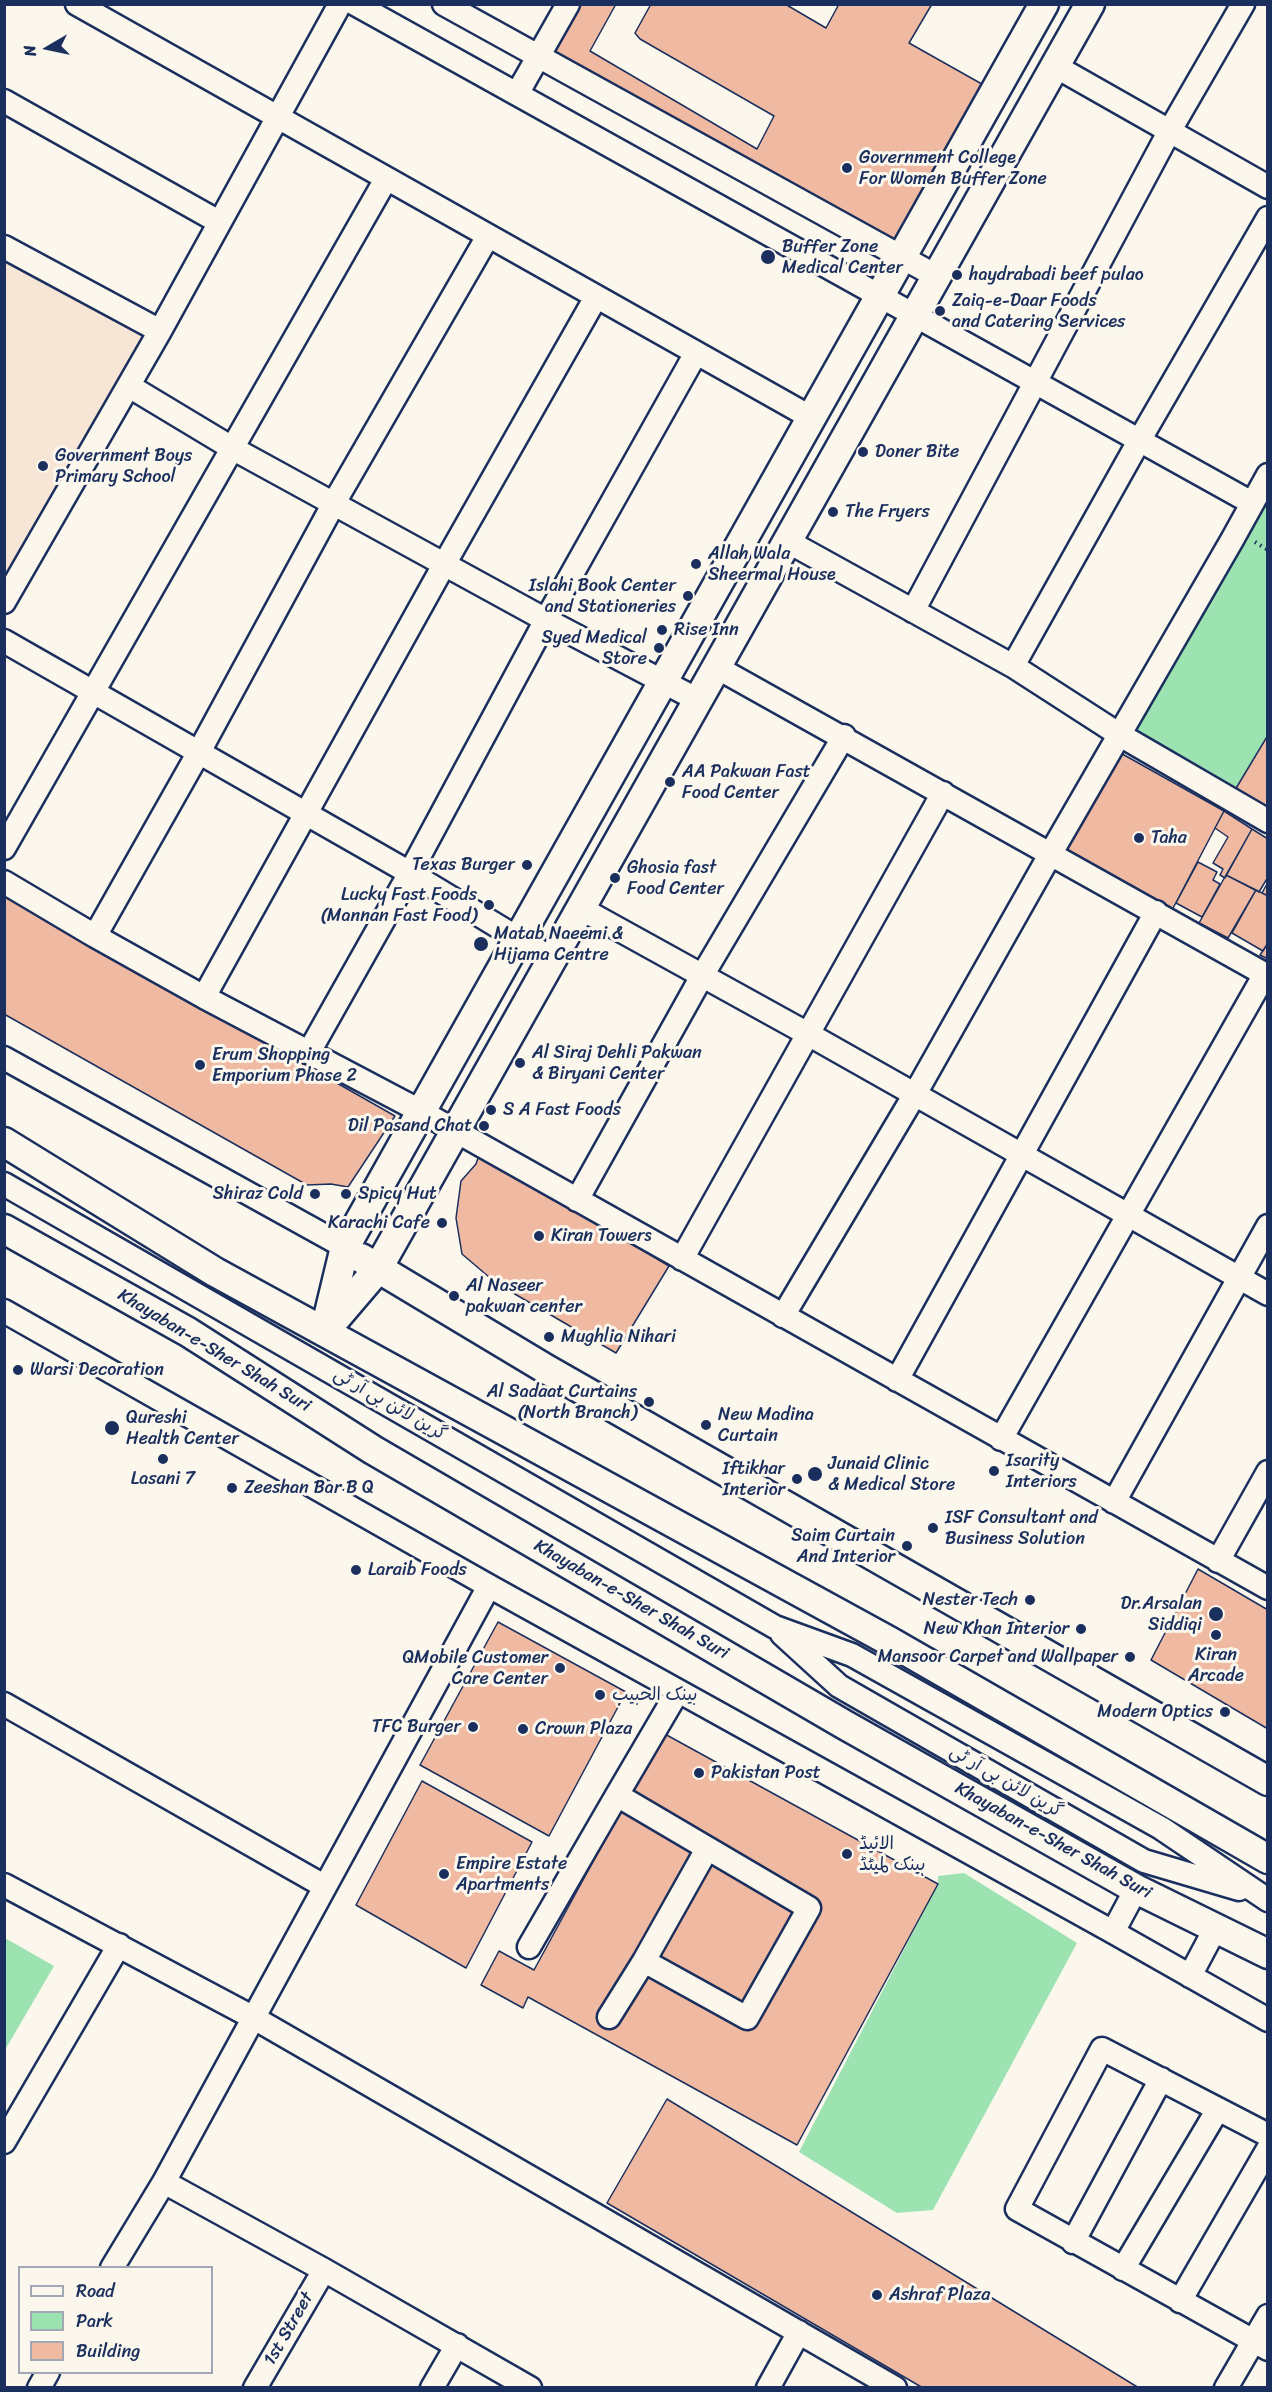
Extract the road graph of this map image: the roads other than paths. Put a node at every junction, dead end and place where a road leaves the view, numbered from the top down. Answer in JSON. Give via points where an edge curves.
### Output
{"nodes":[{"id":1,"x":77,"y":4,"type":"edge"},
{"id":2,"x":340,"y":4,"type":"edge"},
{"id":3,"x":355,"y":4,"type":"edge"},
{"id":4,"x":444,"y":4,"type":"edge"},
{"id":5,"x":568,"y":4,"type":"edge"},
{"id":6,"x":1044,"y":4,"type":"edge"},
{"id":7,"x":1090,"y":4,"type":"edge"},
{"id":8,"x":1243,"y":4,"type":"edge"},
{"id":9,"x":538,"y":56,"type":"junction"},
{"id":10,"x":1055,"y":66,"type":"junction"},
{"id":11,"x":517,"y":94,"type":"junction"},
{"id":12,"x":4,"y":101,"type":"edge"},
{"id":13,"x":276,"y":117,"type":"junction"},
{"id":14,"x":1169,"y":132,"type":"junction"},
{"id":15,"x":386,"y":179,"type":"junction"},
{"id":16,"x":1268,"y":187,"type":"edge"},
{"id":17,"x":1268,"y":218,"type":"edge"},
{"id":18,"x":219,"y":222,"type":"junction"},
{"id":19,"x":488,"y":236,"type":"junction"},
{"id":20,"x":4,"y":247,"type":"edge"},
{"id":21,"x":892,"y":251,"type":"junction"},
{"id":22,"x":936,"y":276,"type":"junction"},
{"id":23,"x":870,"y":292,"type":"junction"},
{"id":24,"x":596,"y":297,"type":"junction"},
{"id":25,"x":914,"y":316,"type":"junction"},
{"id":26,"x":160,"y":331,"type":"junction"},
{"id":27,"x":696,"y":353,"type":"junction"},
{"id":28,"x":1036,"y":384,"type":"junction"},
{"id":29,"x":129,"y":386,"type":"junction"},
{"id":30,"x":812,"y":418,"type":"junction"},
{"id":31,"x":1139,"y":441,"type":"junction"},
{"id":32,"x":232,"y":448,"type":"junction"},
{"id":33,"x":1268,"y":475,"type":"edge"},
{"id":34,"x":1252,"y":503,"type":"junction"},
{"id":35,"x":334,"y":504,"type":"junction"},
{"id":36,"x":787,"y":541,"type":"junction"},
{"id":37,"x":445,"y":563,"type":"junction"},
{"id":38,"x":4,"y":602,"type":"edge"},
{"id":39,"x":913,"y":611,"type":"junction"},
{"id":40,"x":546,"y":620,"type":"junction"},
{"id":41,"x":4,"y":640,"type":"edge"},
{"id":42,"x":1013,"y":666,"type":"junction"},
{"id":43,"x":717,"y":667,"type":"junction"},
{"id":44,"x":664,"y":681,"type":"junction"},
{"id":45,"x":92,"y":692,"type":"junction"},
{"id":46,"x":698,"y":700,"type":"junction"},
{"id":47,"x":1120,"y":735,"type":"junction"},
{"id":48,"x":844,"y":736,"type":"junction"},
{"id":49,"x":199,"y":752,"type":"junction"},
{"id":50,"x":943,"y":793,"type":"junction"},
{"id":51,"x":305,"y":814,"type":"junction"},
{"id":52,"x":1268,"y":821,"type":"edge"},
{"id":53,"x":4,"y":849,"type":"edge"},
{"id":54,"x":1051,"y":853,"type":"junction"},
{"id":55,"x":410,"y":873,"type":"junction"},
{"id":56,"x":4,"y":882,"type":"edge"},
{"id":57,"x":580,"y":908,"type":"junction"},
{"id":58,"x":1156,"y":912,"type":"junction"},
{"id":59,"x":94,"y":936,"type":"junction"},
{"id":60,"x":519,"y":940,"type":"junction"},
{"id":61,"x":552,"y":959,"type":"junction"},
{"id":62,"x":1266,"y":975,"type":"edge"},
{"id":63,"x":702,"y":976,"type":"junction"},
{"id":64,"x":204,"y":997,"type":"junction"},
{"id":65,"x":808,"y":1034,"type":"junction"},
{"id":66,"x":309,"y":1052,"type":"junction"},
{"id":67,"x":4,"y":1058,"type":"edge"},
{"id":68,"x":915,"y":1094,"type":"junction"},
{"id":69,"x":422,"y":1112,"type":"junction"},
{"id":70,"x":455,"y":1131,"type":"junction"},
{"id":71,"x":4,"y":1142,"type":"edge"},
{"id":72,"x":1020,"y":1155,"type":"junction"},
{"id":73,"x":4,"y":1184,"type":"edge"},
{"id":74,"x":577,"y":1200,"type":"junction"},
{"id":75,"x":1127,"y":1216,"type":"junction"},
{"id":76,"x":1268,"y":1226,"type":"edge"},
{"id":77,"x":4,"y":1229,"type":"edge"},
{"id":78,"x":345,"y":1247,"type":"junction"},
{"id":79,"x":682,"y":1259,"type":"junction"},
{"id":80,"x":377,"y":1270,"type":"junction"},
{"id":81,"x":1239,"y":1278,"type":"junction"},
{"id":82,"x":1268,"y":1294,"type":"edge"},
{"id":83,"x":4,"y":1311,"type":"edge"},
{"id":84,"x":783,"y":1316,"type":"junction"},
{"id":85,"x":325,"y":1331,"type":"junction"},
{"id":86,"x":897,"y":1380,"type":"junction"},
{"id":87,"x":1001,"y":1438,"type":"junction"},
{"id":88,"x":1268,"y":1472,"type":"edge"},
{"id":89,"x":1114,"y":1502,"type":"junction"},
{"id":90,"x":1218,"y":1561,"type":"junction"},
{"id":91,"x":489,"y":1586,"type":"junction"},
{"id":92,"x":1268,"y":1588,"type":"edge"},
{"id":93,"x":775,"y":1627,"type":"junction"},
{"id":94,"x":678,"y":1691,"type":"junction"},
{"id":95,"x":4,"y":1704,"type":"edge"},
{"id":96,"x":1268,"y":1781,"type":"edge"},
{"id":97,"x":617,"y":1796,"type":"junction"},
{"id":98,"x":707,"y":1849,"type":"junction"},
{"id":99,"x":1268,"y":1859,"type":"edge"},
{"id":100,"x":4,"y":1885,"type":"edge"},
{"id":101,"x":324,"y":1886,"type":"junction"},
{"id":102,"x":1136,"y":1889,"type":"junction"},
{"id":103,"x":1264,"y":1898,"type":"edge"},
{"id":104,"x":1215,"y":1929,"type":"junction"},
{"id":105,"x":1113,"y":1932,"type":"junction"},
{"id":106,"x":119,"y":1945,"type":"junction"},
{"id":107,"x":529,"y":1947,"type":"dead end"},
{"id":108,"x":1268,"y":1954,"type":"edge"},
{"id":109,"x":644,"y":1961,"type":"junction"},
{"id":110,"x":1190,"y":1976,"type":"junction"},
{"id":111,"x":609,"y":2017,"type":"dead end"},
{"id":112,"x":254,"y":2018,"type":"junction"},
{"id":113,"x":1268,"y":2020,"type":"edge"},
{"id":114,"x":1161,"y":2079,"type":"junction"},
{"id":115,"x":1218,"y":2109,"type":"junction"},
{"id":116,"x":1268,"y":2135,"type":"edge"},
{"id":117,"x":4,"y":2142,"type":"edge"},
{"id":118,"x":1268,"y":2149,"type":"edge"},
{"id":119,"x":164,"y":2182,"type":"junction"},
{"id":120,"x":1073,"y":2242,"type":"junction"},
{"id":121,"x":113,"y":2266,"type":"edge"},
{"id":122,"x":1123,"y":2269,"type":"junction"},
{"id":123,"x":324,"y":2270,"type":"junction"},
{"id":124,"x":1180,"y":2301,"type":"junction"},
{"id":125,"x":1268,"y":2316,"type":"edge"},
{"id":126,"x":799,"y":2332,"type":"junction"},
{"id":127,"x":1260,"y":2344,"type":"edge"},
{"id":128,"x":457,"y":2346,"type":"junction"},
{"id":129,"x":47,"y":2374,"type":"edge"},
{"id":130,"x":39,"y":2388,"type":"edge"},
{"id":131,"x":255,"y":2388,"type":"edge"},
{"id":132,"x":432,"y":2388,"type":"edge"},
{"id":133,"x":531,"y":2388,"type":"edge"},
{"id":134,"x":768,"y":2388,"type":"edge"},
{"id":135,"x":896,"y":2388,"type":"edge"},
{"id":136,"x":1226,"y":2388,"type":"edge"}],
"edges":[{"from":1,"to":13,"type":"street"},
{"from":2,"to":13,"type":"street"},
{"from":3,"to":11,"type":"street"},
{"from":4,"to":9,"type":"street"},
{"from":5,"to":9,"type":"street"},
{"from":6,"to":21,"type":"main road"},
{"from":7,"to":10,"type":"main road"},
{"from":8,"to":14,"type":"street"},
{"from":9,"to":11,"type":"street"},
{"from":9,"to":21,"type":"street"},
{"from":10,"to":14,"type":"street"},
{"from":10,"to":22,"type":"main road"},
{"from":11,"to":23,"type":"street"},
{"from":12,"to":18,"type":"street"},
{"from":13,"to":15,"type":"street"},
{"from":13,"to":18,"type":"street"},
{"from":14,"to":16,"type":"street"},
{"from":14,"to":28,"type":"street"},
{"from":15,"to":19,"type":"street"},
{"from":15,"to":32,"type":"street"},
{"from":17,"to":31,"type":"street"},
{"from":18,"to":26,"type":"street"},
{"from":19,"to":24,"type":"street"},
{"from":19,"to":35,"type":"street"},
{"from":20,"to":26,"type":"street"},
{"from":21,"to":22,"type":"street"},
{"from":21,"to":23,"type":"main road"},
{"from":22,"to":25,"type":"main road"},
{"from":23,"to":25,"type":"street"},
{"from":23,"to":30,"type":"main road"},
{"from":24,"to":27,"type":"street"},
{"from":24,"to":37,"type":"street"},
{"from":25,"to":28,"type":"street"},
{"from":25,"to":36,"type":"main road"},
{"from":26,"to":29,"type":"street"},
{"from":27,"to":30,"type":"street"},
{"from":27,"to":40,"type":"street"},
{"from":28,"to":31,"type":"street"},
{"from":28,"to":39,"type":"street"},
{"from":29,"to":32,"type":"street"},
{"from":29,"to":38,"type":"street"},
{"from":30,"to":44,"type":"main road"},
{"from":31,"to":34,"type":"street"},
{"from":31,"to":42,"type":"street"},
{"from":32,"to":35,"type":"street"},
{"from":32,"to":45,"type":"street"},
{"from":33,"to":34,"type":"street"},
{"from":34,"to":47,"type":"street"},
{"from":35,"to":37,"type":"street"},
{"from":35,"to":49,"type":"street"},
{"from":36,"to":39,"type":"street"},
{"from":36,"to":43,"type":"main road"},
{"from":37,"to":40,"type":"street"},
{"from":37,"to":51,"type":"street"},
{"from":39,"to":42,"type":"street"},
{"from":40,"to":44,"type":"street"},
{"from":40,"to":55,"type":"street"},
{"from":41,"to":45,"type":"street"},
{"from":42,"to":47,"type":"street"},
{"from":43,"to":46,"type":"main road"},
{"from":43,"to":48,"type":"street"},
{"from":44,"to":46,"type":"street"},
{"from":44,"to":60,"type":"main road"},
{"from":45,"to":49,"type":"street"},
{"from":45,"to":53,"type":"street"},
{"from":46,"to":57,"type":"main road"},
{"from":47,"to":52,"type":"street"},
{"from":47,"to":54,"type":"street"},
{"from":48,"to":50,"type":"street"},
{"from":48,"to":63,"type":"street"},
{"from":49,"to":51,"type":"street"},
{"from":49,"to":59,"type":"street"},
{"from":50,"to":54,"type":"street"},
{"from":50,"to":65,"type":"street"},
{"from":51,"to":55,"type":"street"},
{"from":51,"to":64,"type":"street"},
{"from":54,"to":58,"type":"street"},
{"from":54,"to":68,"type":"street"},
{"from":55,"to":60,"type":"street"},
{"from":55,"to":66,"type":"street"},
{"from":56,"to":59,"type":"street"},
{"from":57,"to":61,"type":"main road"},
{"from":57,"to":63,"type":"street"},
{"from":58,"to":62,"type":"street"},
{"from":58,"to":72,"type":"street"},
{"from":59,"to":64,"type":"street"},
{"from":60,"to":61,"type":"street"},
{"from":60,"to":69,"type":"main road"},
{"from":61,"to":70,"type":"main road"},
{"from":62,"to":75,"type":"street"},
{"from":63,"to":65,"type":"street"},
{"from":63,"to":74,"type":"street"},
{"from":64,"to":66,"type":"street"},
{"from":65,"to":68,"type":"street"},
{"from":65,"to":79,"type":"street"},
{"from":66,"to":69,"type":"street"},
{"from":67,"to":78,"type":"street"},
{"from":68,"to":72,"type":"street"},
{"from":68,"to":84,"type":"street"},
{"from":69,"to":70,"type":"street"},
{"from":69,"to":78,"type":"main road"},
{"from":70,"to":74,"type":"street"},
{"from":70,"to":80,"type":"main road"},
{"from":71,"to":85,"type":"main road","via":[[215,1272]]},
{"from":72,"to":75,"type":"street"},
{"from":72,"to":86,"type":"street"},
{"from":73,"to":93,"type":"street","name":"گرین لائن بی آر ٹی"},
{"from":74,"to":79,"type":"street"},
{"from":75,"to":81,"type":"street"},
{"from":75,"to":87,"type":"street"},
{"from":76,"to":81,"type":"street"},
{"from":77,"to":102,"type":"main road","name":"Khayaban-e-Sher Shah Suri","via":[[188,1332],[445,1492]]},
{"from":78,"to":80,"type":"main road"},
{"from":78,"to":85,"type":"main road"},
{"from":79,"to":84,"type":"street"},
{"from":80,"to":85,"type":"main road"},
{"from":80,"to":96,"type":"main road"},
{"from":81,"to":82,"type":"street"},
{"from":81,"to":89,"type":"street"},
{"from":83,"to":91,"type":"street"},
{"from":84,"to":86,"type":"street"},
{"from":85,"to":99,"type":"main road","via":[[890,1641]]},
{"from":86,"to":87,"type":"street"},
{"from":87,"to":89,"type":"street"},
{"from":88,"to":90,"type":"street"},
{"from":89,"to":90,"type":"street"},
{"from":90,"to":92,"type":"street"},
{"from":91,"to":94,"type":"street"},
{"from":91,"to":101,"type":"street"},
{"from":93,"to":103,"type":"street","name":"گرین لائن بی آر ٹی","via":[[852,1655],[1161,1828]]},
{"from":93,"to":103,"type":"street","name":"گرین لائن بی آر ٹی","via":[[839,1686],[1144,1861]]},
{"from":94,"to":97,"type":"street"},
{"from":94,"to":105,"type":"street"},
{"from":95,"to":101,"type":"street"},
{"from":97,"to":98,"type":"street"},
{"from":97,"to":107,"type":"street"},
{"from":98,"to":109,"type":"street"},
{"from":98,"to":109,"type":"street","via":[[809,1908],[747,2018]]},
{"from":100,"to":106,"type":"street"},
{"from":101,"to":112,"type":"street"},
{"from":102,"to":104,"type":"main road","name":"Khayaban-e-Sher Shah Suri"},
{"from":102,"to":105,"type":"street"},
{"from":104,"to":108,"type":"main road","name":"Khayaban-e-Sher Shah Suri"},
{"from":104,"to":110,"type":"street"},
{"from":105,"to":110,"type":"street"},
{"from":106,"to":112,"type":"street"},
{"from":106,"to":117,"type":"street"},
{"from":109,"to":111,"type":"street"},
{"from":110,"to":113,"type":"street"},
{"from":112,"to":119,"type":"street"},
{"from":112,"to":126,"type":"street"},
{"from":114,"to":115,"type":"street"},
{"from":114,"to":120,"type":"street"},
{"from":114,"to":120,"type":"street","via":[[1102,2049],[1017,2209]]},
{"from":115,"to":116,"type":"street"},
{"from":115,"to":122,"type":"street"},
{"from":118,"to":124,"type":"street"},
{"from":119,"to":121,"type":"street"},
{"from":119,"to":123,"type":"street"},
{"from":120,"to":122,"type":"street"},
{"from":122,"to":124,"type":"street"},
{"from":123,"to":128,"type":"street"},
{"from":123,"to":131,"type":"street","name":"1st Street"},
{"from":124,"to":127,"type":"street"},
{"from":125,"to":127,"type":"street"},
{"from":126,"to":134,"type":"street"},
{"from":126,"to":135,"type":"street"},
{"from":127,"to":136,"type":"street"},
{"from":128,"to":132,"type":"street"},
{"from":128,"to":133,"type":"street"},
{"from":129,"to":130,"type":"street"}]}
